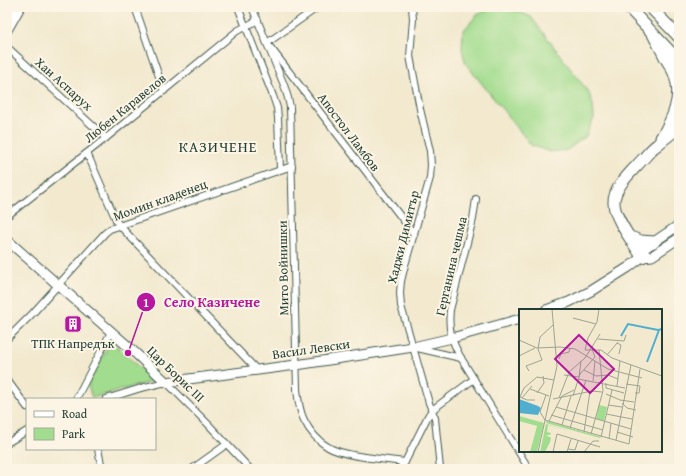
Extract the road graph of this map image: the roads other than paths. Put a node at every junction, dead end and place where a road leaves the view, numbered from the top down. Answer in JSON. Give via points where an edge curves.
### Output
{"nodes":[{"id":1,"x":8,"y":7,"type":"edge"},
{"id":2,"x":20,"y":7,"type":"edge"},
{"id":3,"x":136,"y":7,"type":"edge"},
{"id":4,"x":238,"y":7,"type":"edge"},
{"id":5,"x":252,"y":7,"type":"edge"},
{"id":6,"x":318,"y":7,"type":"edge"},
{"id":7,"x":412,"y":7,"type":"edge"},
{"id":8,"x":628,"y":7,"type":"edge"},
{"id":9,"x":650,"y":7,"type":"edge"},
{"id":10,"x":15,"y":16,"type":"junction"},
{"id":11,"x":258,"y":20,"type":"junction"},
{"id":12,"x":245,"y":26,"type":"junction"},
{"id":13,"x":7,"y":30,"type":"edge"},
{"id":14,"x":653,"y":34,"type":"junction"},
{"id":15,"x":679,"y":37,"type":"edge"},
{"id":16,"x":267,"y":43,"type":"junction"},
{"id":17,"x":7,"y":47,"type":"edge"},
{"id":18,"x":679,"y":61,"type":"edge"},
{"id":19,"x":164,"y":91,"type":"junction"},
{"id":20,"x":679,"y":128,"type":"edge"},
{"id":21,"x":106,"y":138,"type":"junction"},
{"id":22,"x":656,"y":145,"type":"junction"},
{"id":23,"x":87,"y":153,"type":"junction"},
{"id":24,"x":292,"y":166,"type":"junction"},
{"id":25,"x":280,"y":169,"type":"junction"},
{"id":26,"x":476,"y":199,"type":"dead end"},
{"id":27,"x":7,"y":216,"type":"edge"},
{"id":28,"x":679,"y":224,"type":"edge"},
{"id":29,"x":120,"y":226,"type":"junction"},
{"id":30,"x":414,"y":234,"type":"junction"},
{"id":31,"x":630,"y":237,"type":"junction"},
{"id":32,"x":679,"y":238,"type":"edge"},
{"id":33,"x":7,"y":240,"type":"edge"},
{"id":34,"x":654,"y":242,"type":"junction"},
{"id":35,"x":642,"y":257,"type":"junction"},
{"id":36,"x":58,"y":286,"type":"junction"},
{"id":37,"x":549,"y":309,"type":"edge"},
{"id":38,"x":519,"y":319,"type":"edge"},
{"id":39,"x":111,"y":332,"type":"junction"},
{"id":40,"x":7,"y":337,"type":"edge"},
{"id":41,"x":452,"y":338,"type":"junction"},
{"id":42,"x":413,"y":347,"type":"junction"},
{"id":43,"x":461,"y":358,"type":"junction"},
{"id":44,"x":296,"y":365,"type":"junction"},
{"id":45,"x":257,"y":370,"type":"junction"},
{"id":46,"x":474,"y":379,"type":"junction"},
{"id":47,"x":7,"y":380,"type":"edge"},
{"id":48,"x":166,"y":382,"type":"junction"},
{"id":49,"x":77,"y":398,"type":"edge"},
{"id":50,"x":109,"y":398,"type":"edge"},
{"id":51,"x":26,"y":406,"type":"edge"},
{"id":52,"x":432,"y":410,"type":"junction"},
{"id":53,"x":26,"y":432,"type":"edge"},
{"id":54,"x":7,"y":443,"type":"edge"},
{"id":55,"x":227,"y":444,"type":"junction"},
{"id":56,"x":98,"y":450,"type":"edge"},
{"id":57,"x":404,"y":462,"type":"junction"},
{"id":58,"x":102,"y":469,"type":"edge"},
{"id":59,"x":192,"y":469,"type":"edge"},
{"id":60,"x":250,"y":469,"type":"edge"},
{"id":61,"x":400,"y":469,"type":"edge"},
{"id":62,"x":440,"y":469,"type":"edge"},
{"id":63,"x":529,"y":469,"type":"edge"}],
"edges":[{"from":1,"to":10,"type":"street"},
{"from":2,"to":10,"type":"street"},
{"from":3,"to":19,"type":"street"},
{"from":4,"to":12,"type":"street"},
{"from":5,"to":11,"type":"street","name":"Мито Войнишки"},
{"from":6,"to":16,"type":"street"},
{"from":7,"to":30,"type":"street","name":"Хаджи Димитър","via":[[410,56],[431,165],[430,178]]},
{"from":8,"to":14,"type":"highway"},
{"from":9,"to":15,"type":"highway"},
{"from":10,"to":13,"type":"street"},
{"from":11,"to":12,"type":"street","name":"Любен Каравелов"},
{"from":11,"to":16,"type":"street","name":"Мито Войнишки"},
{"from":12,"to":19,"type":"street","name":"Любен Каравелов"},
{"from":12,"to":25,"type":"street","via":[[277,108]]},
{"from":14,"to":18,"type":"highway"},
{"from":14,"to":22,"type":"highway","via":[[676,77],[678,93],[672,118]]},
{"from":16,"to":24,"type":"street","name":"Мито Войнишки","via":[[290,107]]},
{"from":16,"to":30,"type":"street","name":"Апостол Ламбов"},
{"from":17,"to":21,"type":"street","name":"Хан Аспарух"},
{"from":19,"to":21,"type":"street","name":"Любен Каравелов"},
{"from":20,"to":22,"type":"highway"},
{"from":21,"to":23,"type":"street","name":"Любен Каравелов"},
{"from":22,"to":31,"type":"highway","via":[[629,174],[615,195],[615,210]]},
{"from":23,"to":27,"type":"street","name":"Любен Каравелов"},
{"from":23,"to":29,"type":"street"},
{"from":24,"to":25,"type":"street","name":"Момин кладенец"},
{"from":24,"to":44,"type":"street","name":"Мито Войнишки"},
{"from":25,"to":29,"type":"street","name":"Момин кладенец"},
{"from":26,"to":41,"type":"street","name":"Герганина чешма","via":[[450,310]]},
{"from":28,"to":34,"type":"street"},
{"from":29,"to":36,"type":"street","name":"Момин кладенец","via":[[105,233]]},
{"from":29,"to":45,"type":"street"},
{"from":30,"to":42,"type":"street","name":"Хаджи Димитър","via":[[400,293],[401,306]]},
{"from":31,"to":34,"type":"highway"},
{"from":31,"to":35,"type":"highway"},
{"from":32,"to":35,"type":"street","via":[[652,256]]},
{"from":33,"to":36,"type":"street","name":"Цар Борис III"},
{"from":34,"to":35,"type":"street","via":[[646,248]]},
{"from":35,"to":37,"type":"street","via":[[591,291]]},
{"from":36,"to":39,"type":"street","name":"Цар Борис III"},
{"from":36,"to":40,"type":"street","name":"Момин кладенец"},
{"from":38,"to":41,"type":"street","name":"Васил Левски"},
{"from":39,"to":48,"type":"street","name":"Цар Борис III"},
{"from":39,"to":49,"type":"street"},
{"from":41,"to":42,"type":"street","name":"Васил Левски"},
{"from":41,"to":43,"type":"street"},
{"from":42,"to":43,"type":"street"},
{"from":42,"to":44,"type":"street","name":"Васил Левски"},
{"from":42,"to":52,"type":"street","name":"Хаджи Димитър"},
{"from":43,"to":46,"type":"street"},
{"from":44,"to":45,"type":"street","name":"Васил Левски"},
{"from":44,"to":57,"type":"street","name":"Мито Войнишки","via":[[299,406],[311,431],[319,440],[330,448],[357,456]]},
{"from":45,"to":48,"type":"street","name":"Васил Левски"},
{"from":46,"to":52,"type":"street"},
{"from":46,"to":63,"type":"street"},
{"from":47,"to":51,"type":"street"},
{"from":48,"to":50,"type":"street","name":"Васил Левски"},
{"from":48,"to":55,"type":"street","name":"Цар Борис III"},
{"from":52,"to":57,"type":"street"},
{"from":52,"to":62,"type":"street","name":"Хаджи Димитър"},
{"from":53,"to":54,"type":"street"},
{"from":55,"to":59,"type":"street"},
{"from":55,"to":60,"type":"street","name":"Цар Борис III"},
{"from":56,"to":58,"type":"street"},
{"from":57,"to":61,"type":"street"}]}
